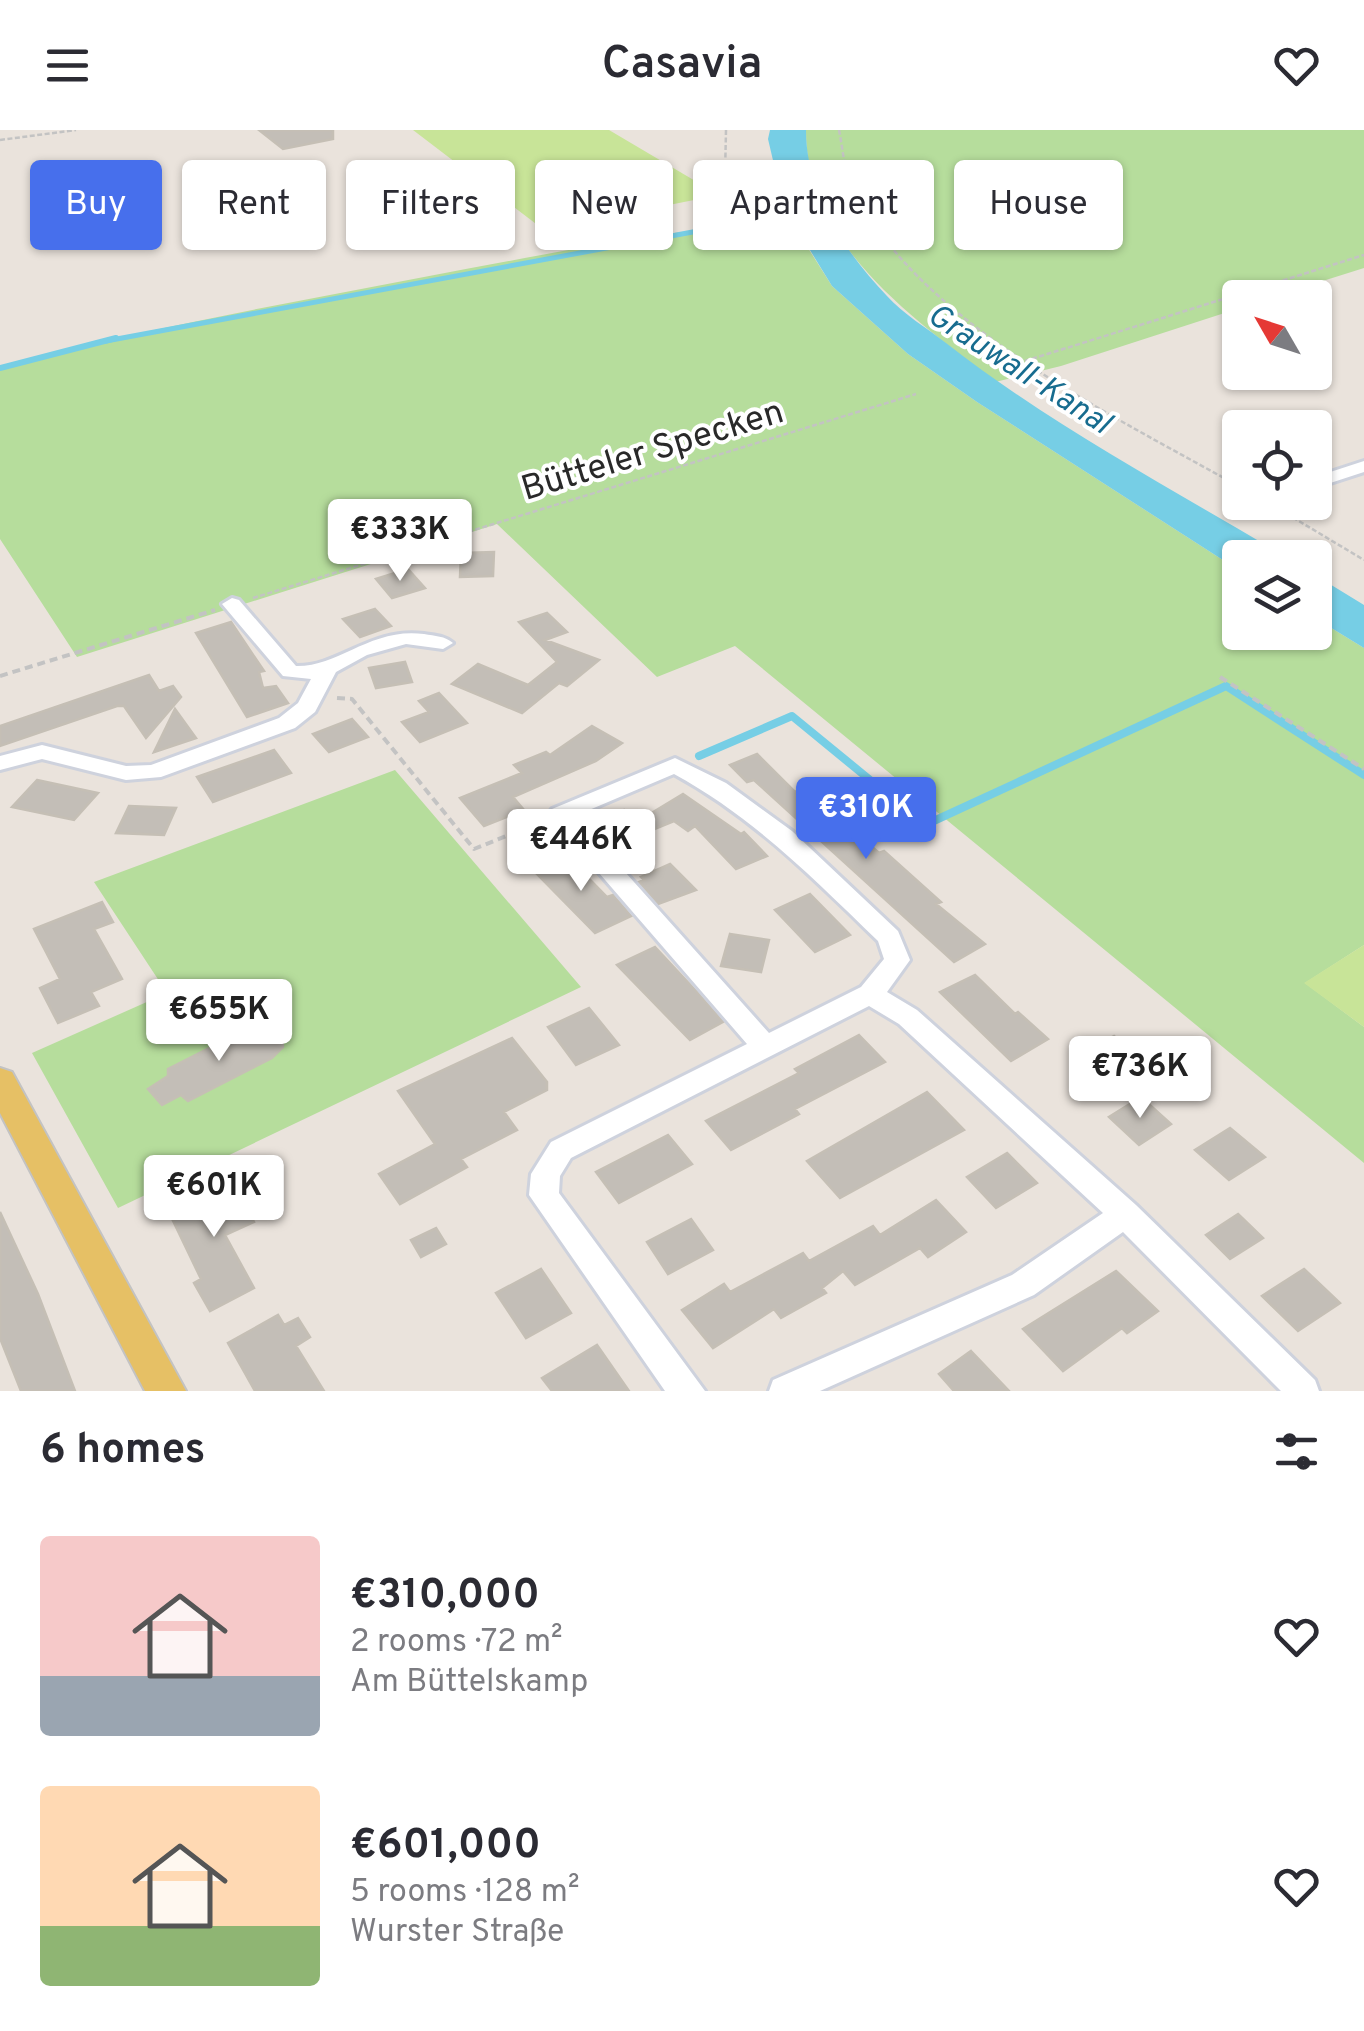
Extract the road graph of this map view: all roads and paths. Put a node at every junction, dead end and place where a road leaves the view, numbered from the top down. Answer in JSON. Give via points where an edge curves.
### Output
{"nodes":[{"id":1,"x":76,"y":130,"type":"edge"},
{"id":2,"x":726,"y":130,"type":"edge"},
{"id":3,"x":839,"y":130,"type":"edge"},
{"id":4,"x":0,"y":140,"type":"edge"},
{"id":5,"x":726,"y":160,"type":"edge"},
{"id":6,"x":1364,"y":255,"type":"edge"},
{"id":7,"x":1025,"y":361,"type":"junction"},
{"id":8,"x":916,"y":394,"type":"dead end"},
{"id":9,"x":1364,"y":466,"type":"edge"},
{"id":10,"x":1222,"y":476,"type":"edge"},
{"id":11,"x":1332,"y":477,"type":"edge"},
{"id":12,"x":1296,"y":520,"type":"edge"},
{"id":13,"x":1364,"y":560,"type":"edge"},
{"id":14,"x":232,"y":604,"type":"junction"},
{"id":15,"x":442,"y":643,"type":"dead end"},
{"id":16,"x":324,"y":674,"type":"junction"},
{"id":17,"x":0,"y":676,"type":"edge"},
{"id":18,"x":1220,"y":676,"type":"dead end"},
{"id":19,"x":312,"y":696,"type":"junction"},
{"id":20,"x":0,"y":763,"type":"edge"},
{"id":21,"x":1364,"y":769,"type":"edge"},
{"id":22,"x":560,"y":814,"type":"junction"},
{"id":23,"x":870,"y":994,"type":"junction"},
{"id":24,"x":765,"y":1046,"type":"junction"},
{"id":25,"x":0,"y":1081,"type":"edge"},
{"id":26,"x":1125,"y":1214,"type":"junction"},
{"id":27,"x":166,"y":1391,"type":"edge"},
{"id":28,"x":688,"y":1391,"type":"edge"},
{"id":29,"x":784,"y":1391,"type":"edge"},
{"id":30,"x":1303,"y":1391,"type":"edge"}],
"edges":[{"from":1,"to":4,"type":"path"},
{"from":2,"to":5,"type":"path"},
{"from":3,"to":7,"type":"path","via":[[840,162],[876,234],[932,289]]},
{"from":6,"to":7,"type":"path"},
{"from":7,"to":10,"type":"path"},
{"from":8,"to":14,"type":"path","name":"Bütteler Specken"},
{"from":9,"to":11,"type":"street"},
{"from":12,"to":13,"type":"path"},
{"from":14,"to":16,"type":"street","via":[[290,672]]},
{"from":14,"to":17,"type":"path","name":"Bütteler Specken"},
{"from":15,"to":16,"type":"street","via":[[405,638],[360,650]]},
{"from":16,"to":19,"type":"street"},
{"from":18,"to":21,"type":"path"},
{"from":19,"to":20,"type":"street","via":[[287,722],[153,772],[126,774],[42,752]]},
{"from":19,"to":22,"type":"path","via":[[352,699],[474,849]]},
{"from":22,"to":23,"type":"street","via":[[675,765],[718,788],[784,838],[889,937],[897,960]]},
{"from":22,"to":24,"type":"street"},
{"from":23,"to":24,"type":"street"},
{"from":23,"to":26,"type":"street","via":[[908,1017]]},
{"from":24,"to":28,"type":"street","via":[[560,1150],[546,1174],[544,1195]]},
{"from":25,"to":27,"type":"main road"},
{"from":26,"to":29,"type":"street","via":[[1023,1285]]},
{"from":26,"to":30,"type":"street"}]}
